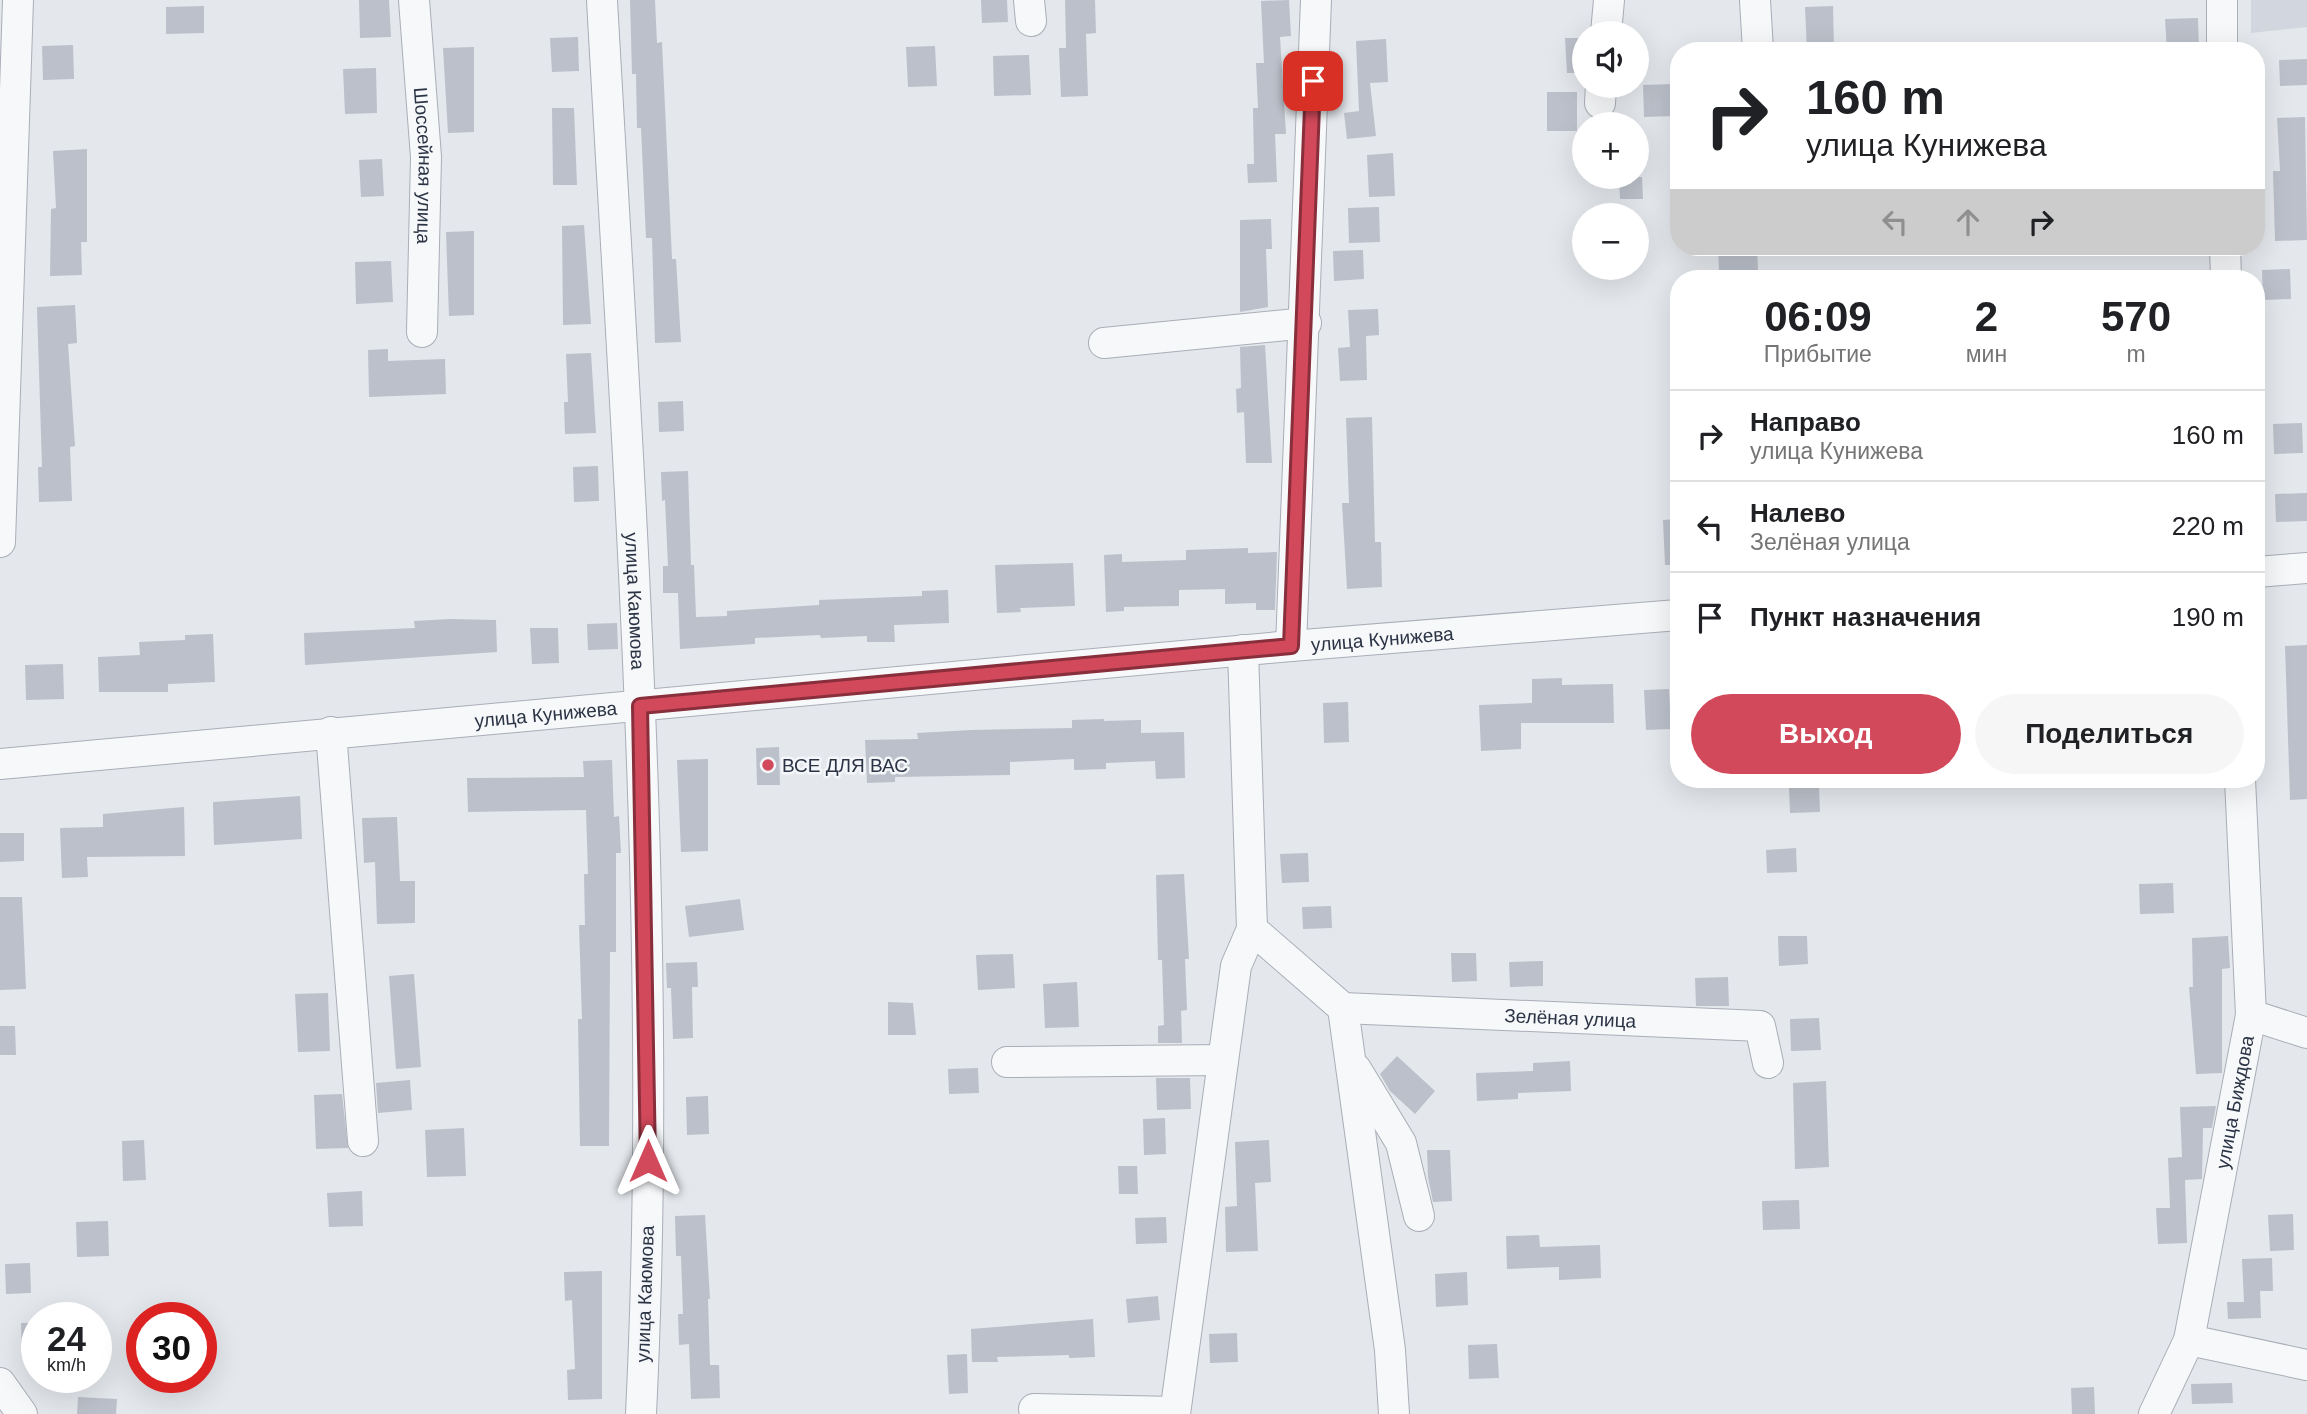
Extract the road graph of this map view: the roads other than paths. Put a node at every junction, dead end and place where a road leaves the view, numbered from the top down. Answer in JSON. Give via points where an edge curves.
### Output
{"nodes":[{"id":1,"x":18,"y":0,"type":"edge"},
{"id":2,"x":414,"y":0,"type":"edge"},
{"id":3,"x":602,"y":0,"type":"edge"},
{"id":4,"x":1316,"y":0,"type":"edge"},
{"id":5,"x":1609,"y":0,"type":"edge"},
{"id":6,"x":1755,"y":0,"type":"edge"},
{"id":7,"x":2222,"y":0,"type":"edge"},
{"id":8,"x":1607,"y":21,"type":"edge"},
{"id":9,"x":1757,"y":42,"type":"edge"},
{"id":10,"x":2222,"y":42,"type":"edge"},
{"id":11,"x":1306,"y":323,"type":"junction"},
{"id":12,"x":422,"y":332,"type":"dead end"},
{"id":13,"x":1104,"y":343,"type":"dead end"},
{"id":14,"x":0,"y":542,"type":"edge"},
{"id":15,"x":2307,"y":568,"type":"edge"},
{"id":16,"x":2265,"y":571,"type":"edge"},
{"id":17,"x":1670,"y":616,"type":"edge"},
{"id":18,"x":1291,"y":646,"type":"junction"},
{"id":19,"x":1243,"y":650,"type":"junction"},
{"id":20,"x":640,"y":706,"type":"junction"},
{"id":21,"x":331,"y":732,"type":"junction"},
{"id":22,"x":0,"y":764,"type":"edge"},
{"id":23,"x":2240,"y":788,"type":"edge"},
{"id":24,"x":1252,"y":929,"type":"junction"},
{"id":25,"x":1343,"y":1007,"type":"junction"},
{"id":26,"x":2251,"y":1016,"type":"junction"},
{"id":27,"x":2307,"y":1033,"type":"edge"},
{"id":28,"x":1223,"y":1060,"type":"junction"},
{"id":29,"x":1350,"y":1060,"type":"junction"},
{"id":30,"x":1007,"y":1062,"type":"dead end"},
{"id":31,"x":1768,"y":1063,"type":"dead end"},
{"id":32,"x":363,"y":1141,"type":"dead end"},
{"id":33,"x":1419,"y":1216,"type":"dead end"},
{"id":34,"x":2189,"y":1340,"type":"junction"},
{"id":35,"x":2307,"y":1365,"type":"edge"},
{"id":36,"x":0,"y":1383,"type":"edge"},
{"id":37,"x":1034,"y":1409,"type":"dead end"},
{"id":38,"x":1175,"y":1413,"type":"edge"},
{"id":39,"x":22,"y":1414,"type":"edge"},
{"id":40,"x":641,"y":1414,"type":"edge"},
{"id":41,"x":1394,"y":1414,"type":"edge"},
{"id":42,"x":2154,"y":1414,"type":"edge"}],
"edges":[{"from":1,"to":14,"type":"street"},
{"from":2,"to":12,"type":"street","name":"Шоссейная улица","via":[[426,157]]},
{"from":3,"to":20,"type":"street","name":"улица Каюмова"},
{"from":4,"to":11,"type":"street"},
{"from":5,"to":8,"type":"street"},
{"from":6,"to":9,"type":"street"},
{"from":7,"to":10,"type":"street"},
{"from":11,"to":13,"type":"street"},
{"from":11,"to":18,"type":"street"},
{"from":15,"to":16,"type":"street"},
{"from":17,"to":18,"type":"street","name":"улица Кунижева"},
{"from":18,"to":19,"type":"street","name":"улица Кунижева"},
{"from":19,"to":20,"type":"street","name":"улица Кунижева"},
{"from":19,"to":24,"type":"street"},
{"from":20,"to":21,"type":"street","name":"улица Кунижева"},
{"from":20,"to":40,"type":"street","name":"улица Каюмова","via":[[648,1266]]},
{"from":21,"to":22,"type":"street","name":"улица Кунижева"},
{"from":21,"to":32,"type":"street"},
{"from":23,"to":26,"type":"street","name":"улица Биждова"},
{"from":24,"to":25,"type":"street"},
{"from":24,"to":28,"type":"street","via":[[1236,967]]},
{"from":25,"to":29,"type":"street"},
{"from":25,"to":31,"type":"street","name":"Зелёная улица","via":[[1760,1026]]},
{"from":26,"to":27,"type":"street"},
{"from":26,"to":34,"type":"street","name":"улица Биждова"},
{"from":28,"to":30,"type":"street"},
{"from":28,"to":38,"type":"street"},
{"from":29,"to":33,"type":"street","via":[[1401,1143]]},
{"from":29,"to":41,"type":"street","via":[[1390,1350]]},
{"from":34,"to":35,"type":"street"},
{"from":34,"to":42,"type":"street","name":"улица Биждова"},
{"from":36,"to":39,"type":"street"},
{"from":37,"to":38,"type":"street"}]}
